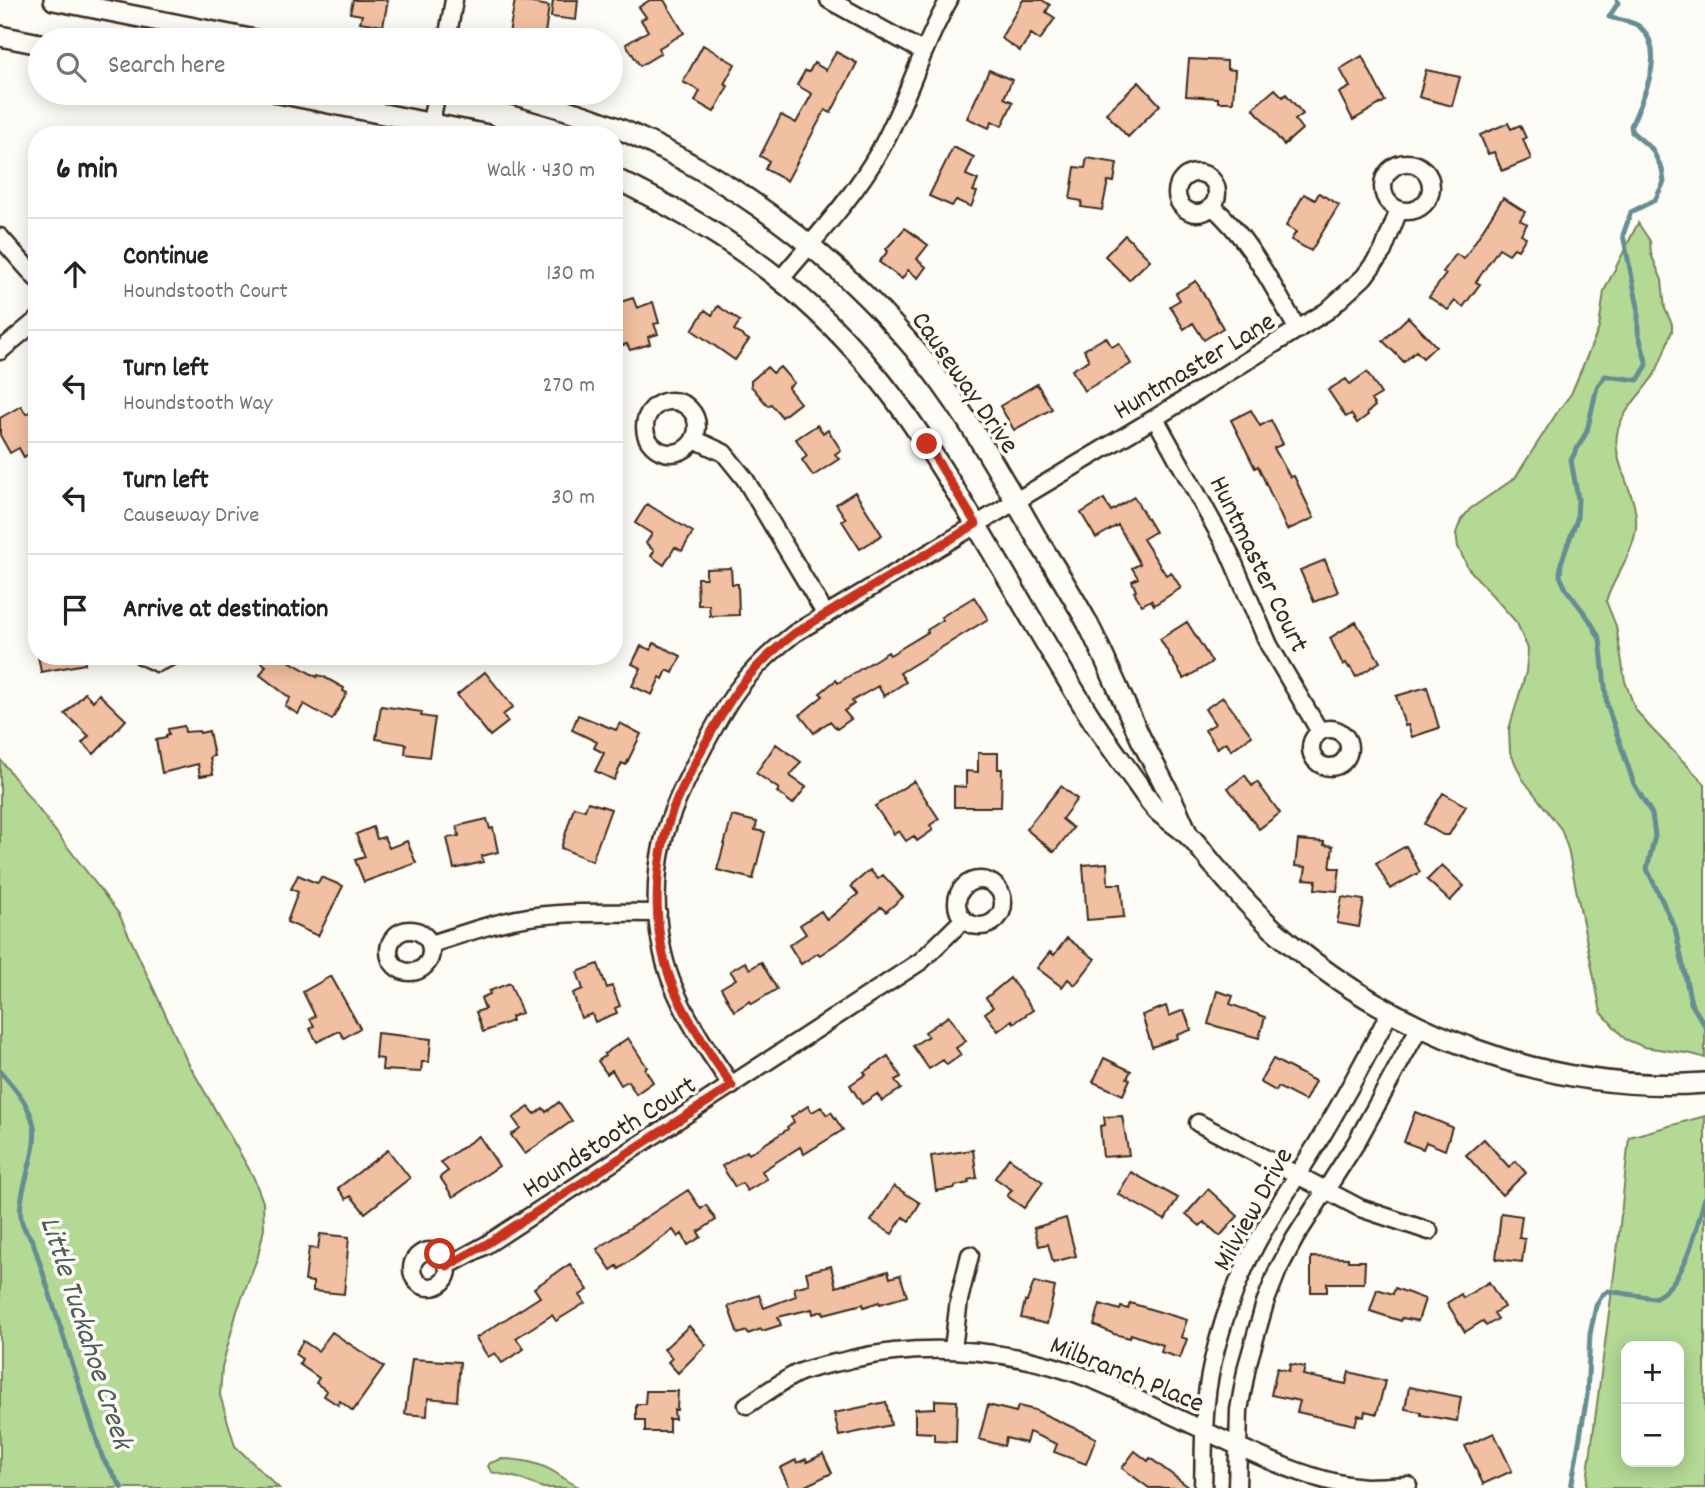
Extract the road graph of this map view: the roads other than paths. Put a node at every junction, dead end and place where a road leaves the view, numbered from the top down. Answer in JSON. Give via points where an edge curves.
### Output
{"nodes":[{"id":1,"x":54,"y":0,"type":"edge"},
{"id":2,"x":454,"y":0,"type":"edge"},
{"id":3,"x":829,"y":0,"type":"edge"},
{"id":4,"x":949,"y":0,"type":"edge"},
{"id":5,"x":195,"y":28,"type":"edge"},
{"id":6,"x":449,"y":28,"type":"edge"},
{"id":7,"x":0,"y":36,"type":"edge"},
{"id":8,"x":28,"y":42,"type":"edge"},
{"id":9,"x":922,"y":51,"type":"junction"},
{"id":10,"x":329,"y":105,"type":"edge"},
{"id":11,"x":435,"y":105,"type":"edge"},
{"id":12,"x":547,"y":105,"type":"edge"},
{"id":13,"x":417,"y":126,"type":"edge"},
{"id":14,"x":431,"y":126,"type":"edge"},
{"id":15,"x":610,"y":126,"type":"edge"},
{"id":16,"x":623,"y":132,"type":"edge"},
{"id":17,"x":623,"y":183,"type":"edge"},
{"id":18,"x":1212,"y":206,"type":"dead end"},
{"id":19,"x":1399,"y":210,"type":"dead end"},
{"id":20,"x":0,"y":237,"type":"edge"},
{"id":21,"x":809,"y":245,"type":"junction"},
{"id":22,"x":28,"y":269,"type":"edge"},
{"id":23,"x":780,"y":280,"type":"junction"},
{"id":24,"x":28,"y":328,"type":"edge"},
{"id":25,"x":1298,"y":330,"type":"junction"},
{"id":26,"x":0,"y":351,"type":"edge"},
{"id":27,"x":1155,"y":418,"type":"junction"},
{"id":28,"x":694,"y":439,"type":"dead end"},
{"id":29,"x":1015,"y":501,"type":"junction"},
{"id":30,"x":976,"y":524,"type":"junction"},
{"id":31,"x":826,"y":615,"type":"junction"},
{"id":32,"x":1320,"y":732,"type":"dead end"},
{"id":33,"x":1188,"y":834,"type":"junction"},
{"id":34,"x":658,"y":913,"type":"junction"},
{"id":35,"x":964,"y":919,"type":"dead end"},
{"id":36,"x":430,"y":944,"type":"dead end"},
{"id":37,"x":1390,"y":1012,"type":"junction"},
{"id":38,"x":1419,"y":1027,"type":"junction"},
{"id":39,"x":1705,"y":1083,"type":"edge"},
{"id":40,"x":732,"y":1086,"type":"junction"},
{"id":41,"x":1198,"y":1123,"type":"dead end"},
{"id":42,"x":1297,"y":1175,"type":"junction"},
{"id":43,"x":1326,"y":1191,"type":"junction"},
{"id":44,"x":1429,"y":1231,"type":"dead end"},
{"id":45,"x":970,"y":1255,"type":"dead end"},
{"id":46,"x":447,"y":1266,"type":"dead end"},
{"id":47,"x":953,"y":1349,"type":"junction"},
{"id":48,"x":747,"y":1405,"type":"dead end"},
{"id":49,"x":1205,"y":1431,"type":"junction"},
{"id":50,"x":1238,"y":1446,"type":"junction"},
{"id":51,"x":1408,"y":1485,"type":"dead end"},
{"id":52,"x":1203,"y":1488,"type":"edge"},
{"id":53,"x":1237,"y":1488,"type":"edge"}],
"edges":[{"from":1,"to":5,"type":"street"},
{"from":2,"to":6,"type":"street"},
{"from":3,"to":9,"type":"street"},
{"from":4,"to":9,"type":"street"},
{"from":7,"to":8,"type":"street"},
{"from":9,"to":21,"type":"street","via":[[879,152]]},
{"from":10,"to":13,"type":"street"},
{"from":11,"to":14,"type":"street"},
{"from":12,"to":15,"type":"street","name":"Causeway Drive"},
{"from":16,"to":21,"type":"street","name":"Causeway Drive","via":[[687,161]]},
{"from":17,"to":23,"type":"street","name":"Causeway Drive","via":[[705,225]]},
{"from":18,"to":25,"type":"street","via":[[1245,242]]},
{"from":19,"to":25,"type":"street","name":"Huntmaster Lane","via":[[1383,251],[1364,277],[1339,302]]},
{"from":20,"to":22,"type":"street"},
{"from":21,"to":23,"type":"street"},
{"from":21,"to":29,"type":"street","name":"Causeway Drive","via":[[870,299],[931,369]]},
{"from":23,"to":30,"type":"street","name":"Causeway Drive","via":[[813,308],[893,395]]},
{"from":24,"to":26,"type":"street"},
{"from":25,"to":27,"type":"street","name":"Huntmaster Lane"},
{"from":27,"to":29,"type":"street","name":"Huntmaster Lane"},
{"from":27,"to":32,"type":"street","name":"Huntmaster Court","via":[[1223,540],[1269,645]]},
{"from":28,"to":31,"type":"street","via":[[724,453],[745,479]]},
{"from":29,"to":30,"type":"street","name":"Huntmaster Lane"},
{"from":29,"to":33,"type":"street","name":"Causeway Drive","via":[[1086,621]]},
{"from":30,"to":31,"type":"street","name":"Huntmaster Lane"},
{"from":30,"to":33,"type":"street","name":"Causeway Drive","via":[[1116,755],[1157,810]]},
{"from":31,"to":34,"type":"street","name":"Huntmaster Lane","via":[[769,653],[724,707],[673,808],[661,853]]},
{"from":33,"to":37,"type":"street","name":"Causeway Drive","via":[[1275,930],[1311,960]]},
{"from":34,"to":36,"type":"street","via":[[526,918]]},
{"from":34,"to":40,"type":"street","name":"Huntmaster Lane","via":[[660,939],[678,999]]},
{"from":35,"to":40,"type":"street","name":"Houndstooth Court","via":[[921,961]]},
{"from":37,"to":38,"type":"street","name":"Causeway Drive"},
{"from":37,"to":42,"type":"street","name":"Milview Drive"},
{"from":38,"to":39,"type":"street","name":"Causeway Drive","via":[[1502,1058],[1568,1074],[1660,1085]]},
{"from":38,"to":43,"type":"street","name":"Milview Drive"},
{"from":40,"to":46,"type":"street","name":"Houndstooth Court"},
{"from":41,"to":42,"type":"street"},
{"from":42,"to":43,"type":"street"},
{"from":42,"to":49,"type":"street","name":"Milview Drive","via":[[1251,1252],[1234,1292],[1206,1401]]},
{"from":43,"to":44,"type":"street","via":[[1360,1208]]},
{"from":43,"to":50,"type":"street","name":"Milview Drive","via":[[1295,1238],[1265,1303],[1247,1366]]},
{"from":45,"to":47,"type":"street"},
{"from":47,"to":48,"type":"street","name":"Milbranch Place","via":[[872,1355],[810,1369]]},
{"from":47,"to":49,"type":"street","name":"Milbranch Place","via":[[993,1353],[1083,1377]]},
{"from":49,"to":50,"type":"street","name":"Milbranch Place"},
{"from":49,"to":52,"type":"street","name":"Milview Drive"},
{"from":50,"to":51,"type":"street","name":"Milbranch Place","via":[[1342,1483]]},
{"from":50,"to":53,"type":"street","name":"Milview Drive"}]}
